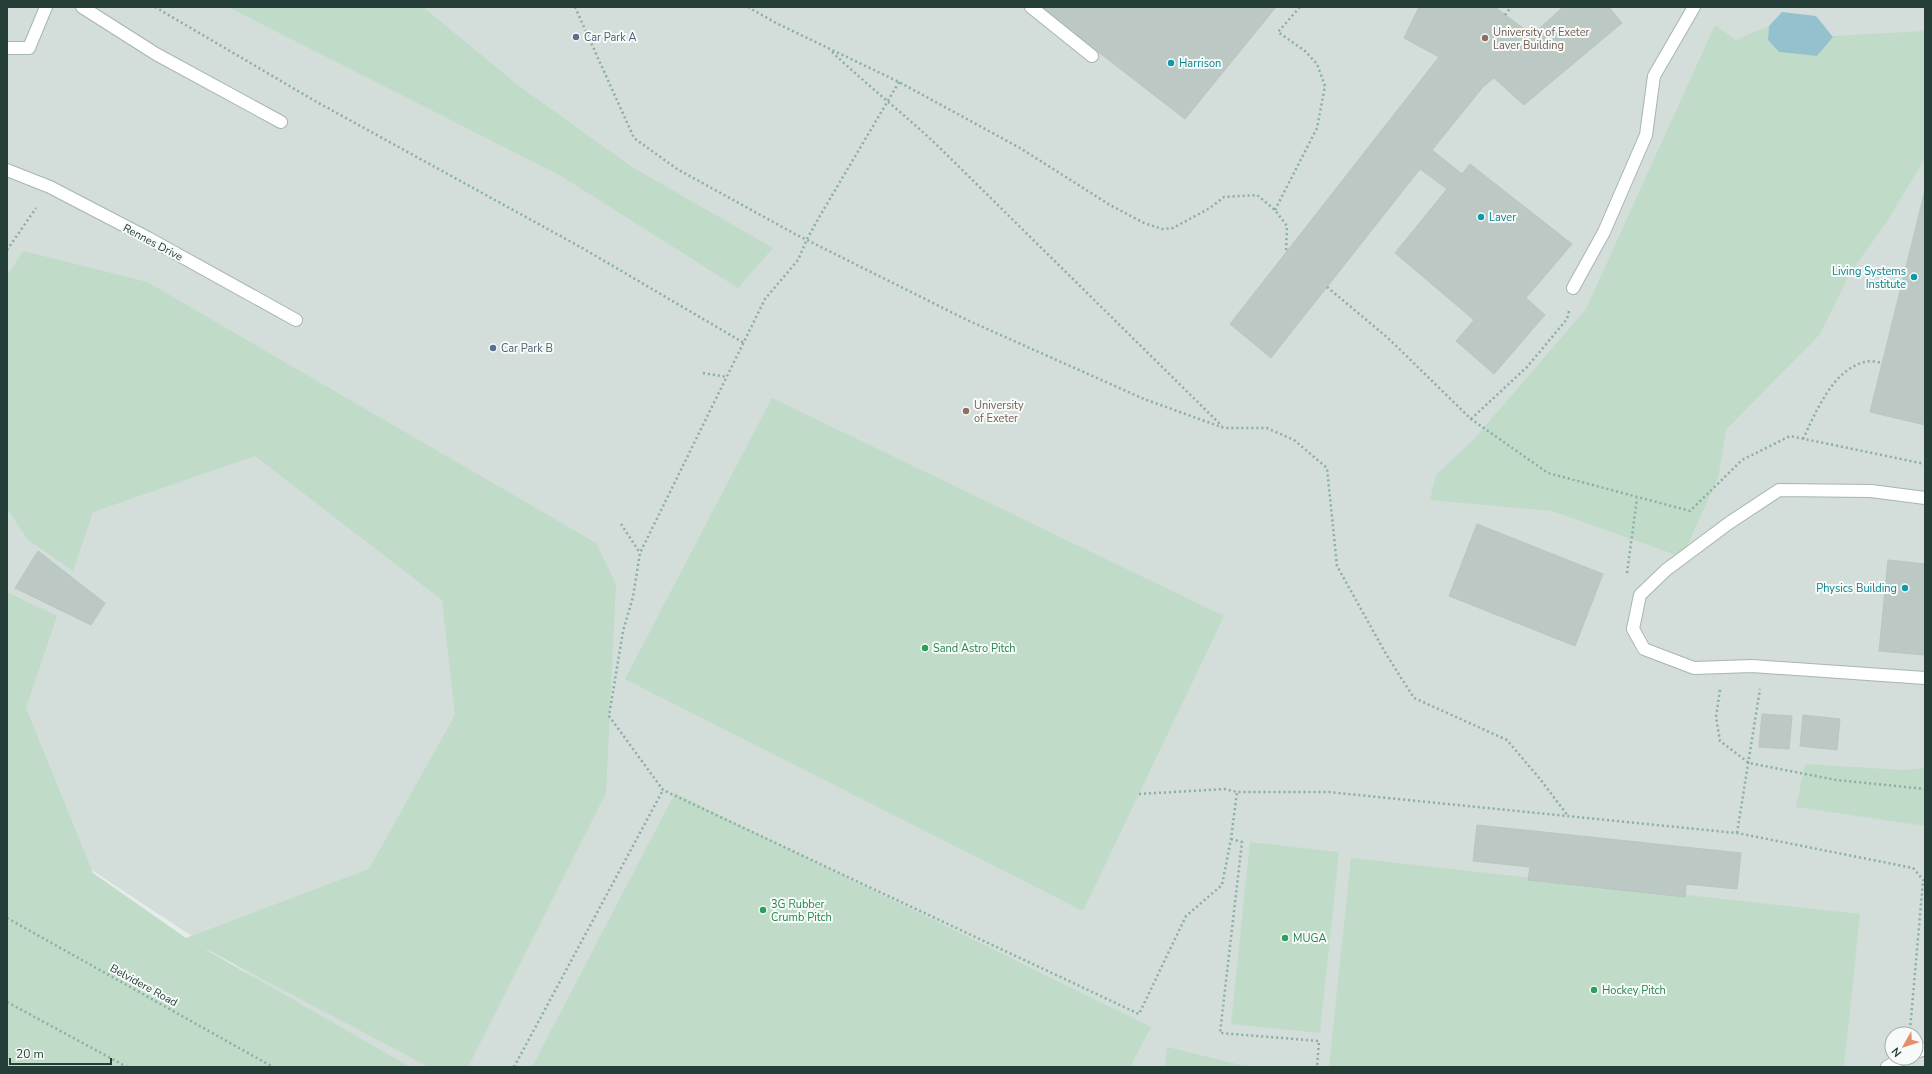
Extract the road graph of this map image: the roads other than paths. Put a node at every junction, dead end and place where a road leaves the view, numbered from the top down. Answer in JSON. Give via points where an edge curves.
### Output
{"nodes":[{"id":1,"x":46,"y":7,"type":"edge"},
{"id":2,"x":82,"y":7,"type":"edge"},
{"id":3,"x":1031,"y":7,"type":"edge"},
{"id":4,"x":1694,"y":7,"type":"edge"},
{"id":5,"x":7,"y":48,"type":"edge"},
{"id":6,"x":1092,"y":56,"type":"dead end"},
{"id":7,"x":282,"y":122,"type":"dead end"},
{"id":8,"x":7,"y":170,"type":"edge"},
{"id":9,"x":1573,"y":288,"type":"road end"},
{"id":10,"x":296,"y":320,"type":"dead end"},
{"id":11,"x":1925,"y":498,"type":"edge"},
{"id":12,"x":1925,"y":678,"type":"edge"}],
"edges":[{"from":1,"to":5,"type":"street","via":[[29,48]]},
{"from":2,"to":7,"type":"street","via":[[156,54]]},
{"from":3,"to":6,"type":"street"},
{"from":4,"to":9,"type":"street","via":[[1654,76],[1646,135],[1604,232]]},
{"from":8,"to":10,"type":"street","name":"Rennes Drive","via":[[50,187]]},
{"from":11,"to":12,"type":"street","via":[[1872,491],[1779,490],[1666,570],[1640,595],[1633,629],[1644,649],[1694,668],[1752,666]]}]}
